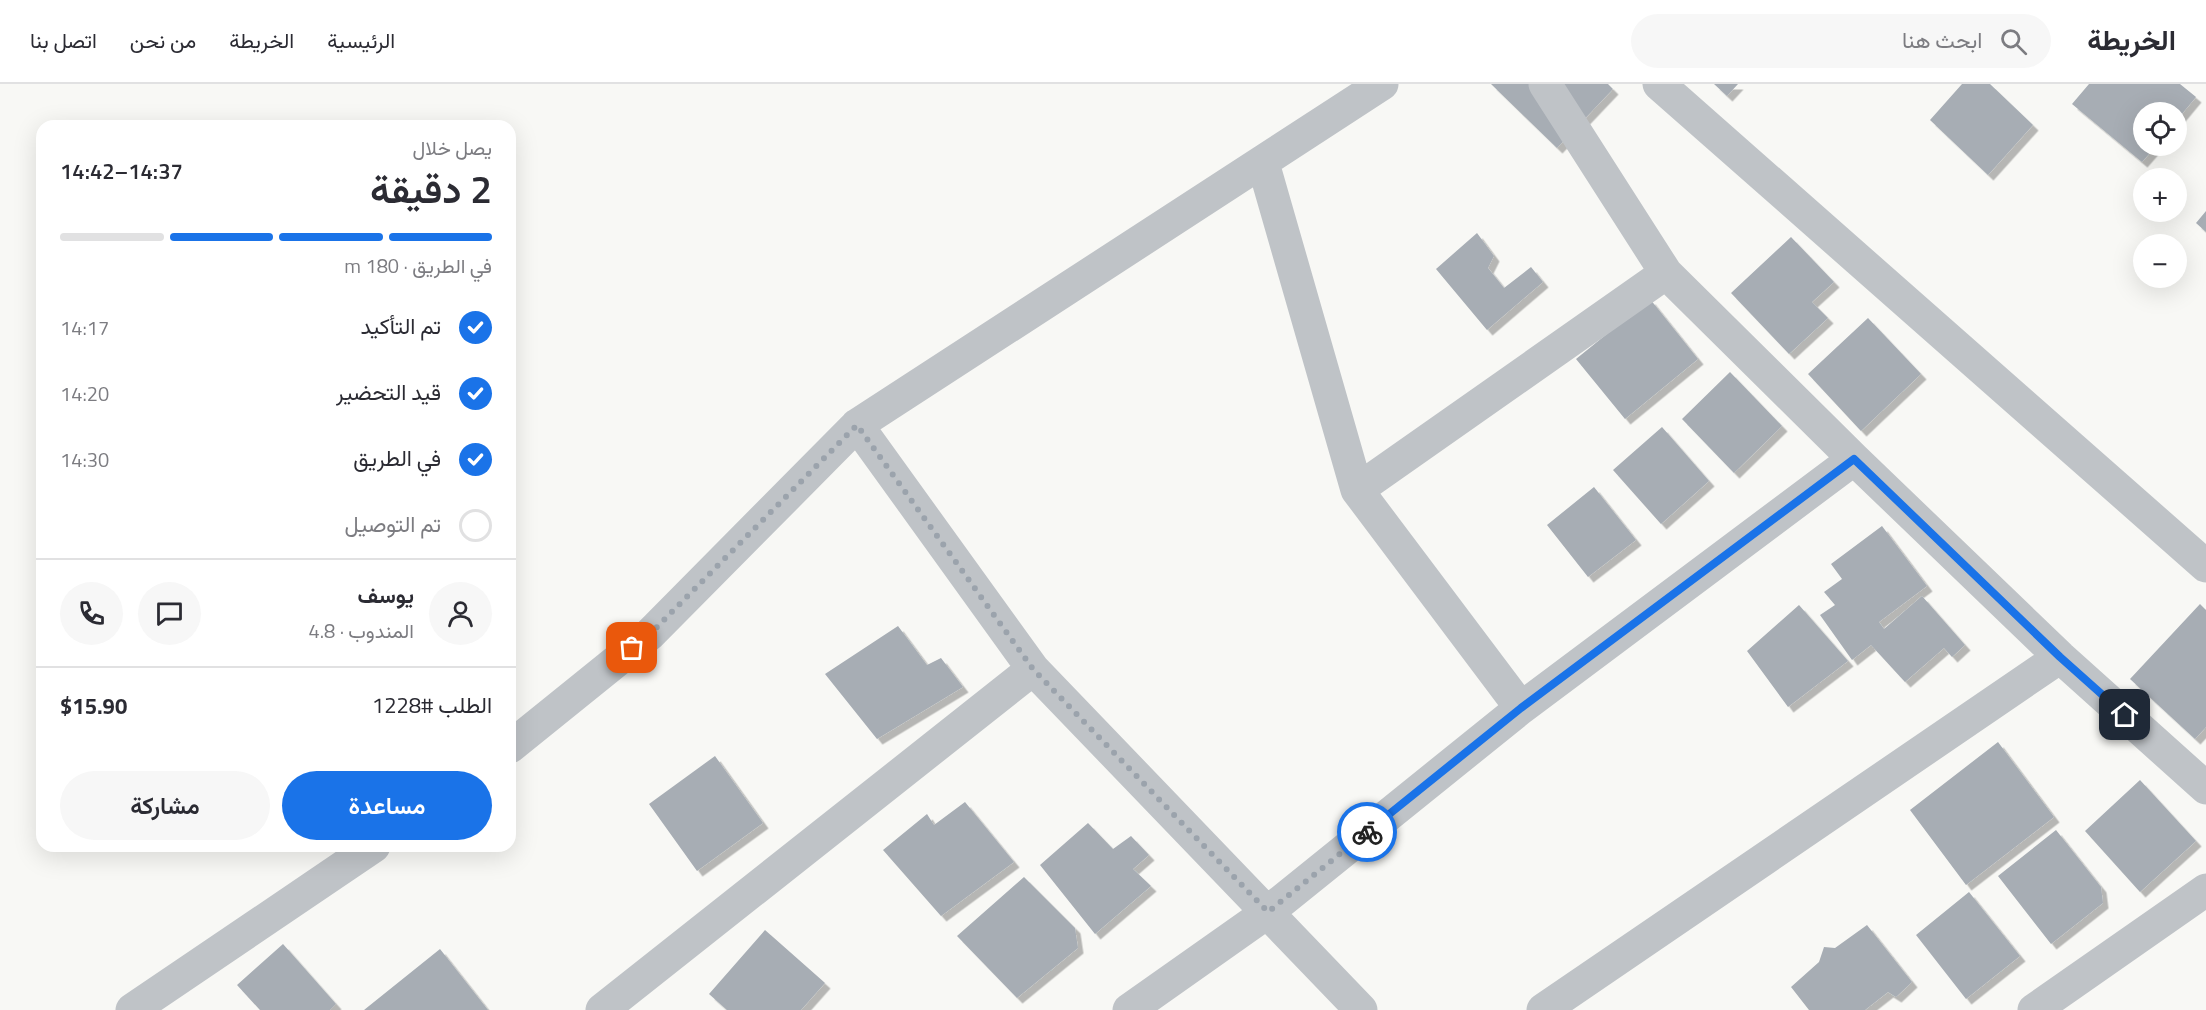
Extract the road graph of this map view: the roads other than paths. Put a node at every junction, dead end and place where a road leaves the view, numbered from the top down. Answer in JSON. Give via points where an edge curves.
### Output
{"nodes":[{"id":1,"x":1382,"y":84,"type":"edge"},
{"id":2,"x":1545,"y":84,"type":"edge"},
{"id":3,"x":1659,"y":84,"type":"edge"},
{"id":4,"x":1263,"y":163,"type":"junction"},
{"id":5,"x":1666,"y":273,"type":"junction"},
{"id":6,"x":857,"y":425,"type":"junction"},
{"id":7,"x":1854,"y":459,"type":"junction"},
{"id":8,"x":1357,"y":490,"type":"junction"},
{"id":9,"x":2206,"y":566,"type":"edge"},
{"id":10,"x":2060,"y":657,"type":"junction"},
{"id":11,"x":1033,"y":669,"type":"junction"},
{"id":12,"x":1521,"y":708,"type":"junction"},
{"id":13,"x":516,"y":742,"type":"edge"},
{"id":14,"x":2206,"y":788,"type":"edge"},
{"id":15,"x":366,"y":852,"type":"edge"},
{"id":16,"x":2206,"y":890,"type":"edge"},
{"id":17,"x":1268,"y":912,"type":"junction"},
{"id":18,"x":132,"y":1010,"type":"edge"},
{"id":19,"x":602,"y":1010,"type":"edge"},
{"id":20,"x":1129,"y":1010,"type":"edge"},
{"id":21,"x":1360,"y":1010,"type":"edge"},
{"id":22,"x":1543,"y":1010,"type":"edge"},
{"id":23,"x":2034,"y":1010,"type":"edge"}],
"edges":[{"from":1,"to":4,"type":"street"},
{"from":2,"to":5,"type":"street"},
{"from":3,"to":9,"type":"street"},
{"from":4,"to":6,"type":"street"},
{"from":4,"to":8,"type":"street"},
{"from":5,"to":7,"type":"street"},
{"from":5,"to":8,"type":"street"},
{"from":6,"to":11,"type":"street"},
{"from":6,"to":13,"type":"street","via":[[650,634]]},
{"from":7,"to":10,"type":"street"},
{"from":7,"to":12,"type":"street"},
{"from":8,"to":12,"type":"street"},
{"from":10,"to":14,"type":"street"},
{"from":10,"to":22,"type":"street"},
{"from":11,"to":17,"type":"street"},
{"from":11,"to":19,"type":"street"},
{"from":12,"to":17,"type":"street"},
{"from":15,"to":18,"type":"street"},
{"from":16,"to":23,"type":"street"},
{"from":17,"to":20,"type":"street"},
{"from":17,"to":21,"type":"street"}]}
